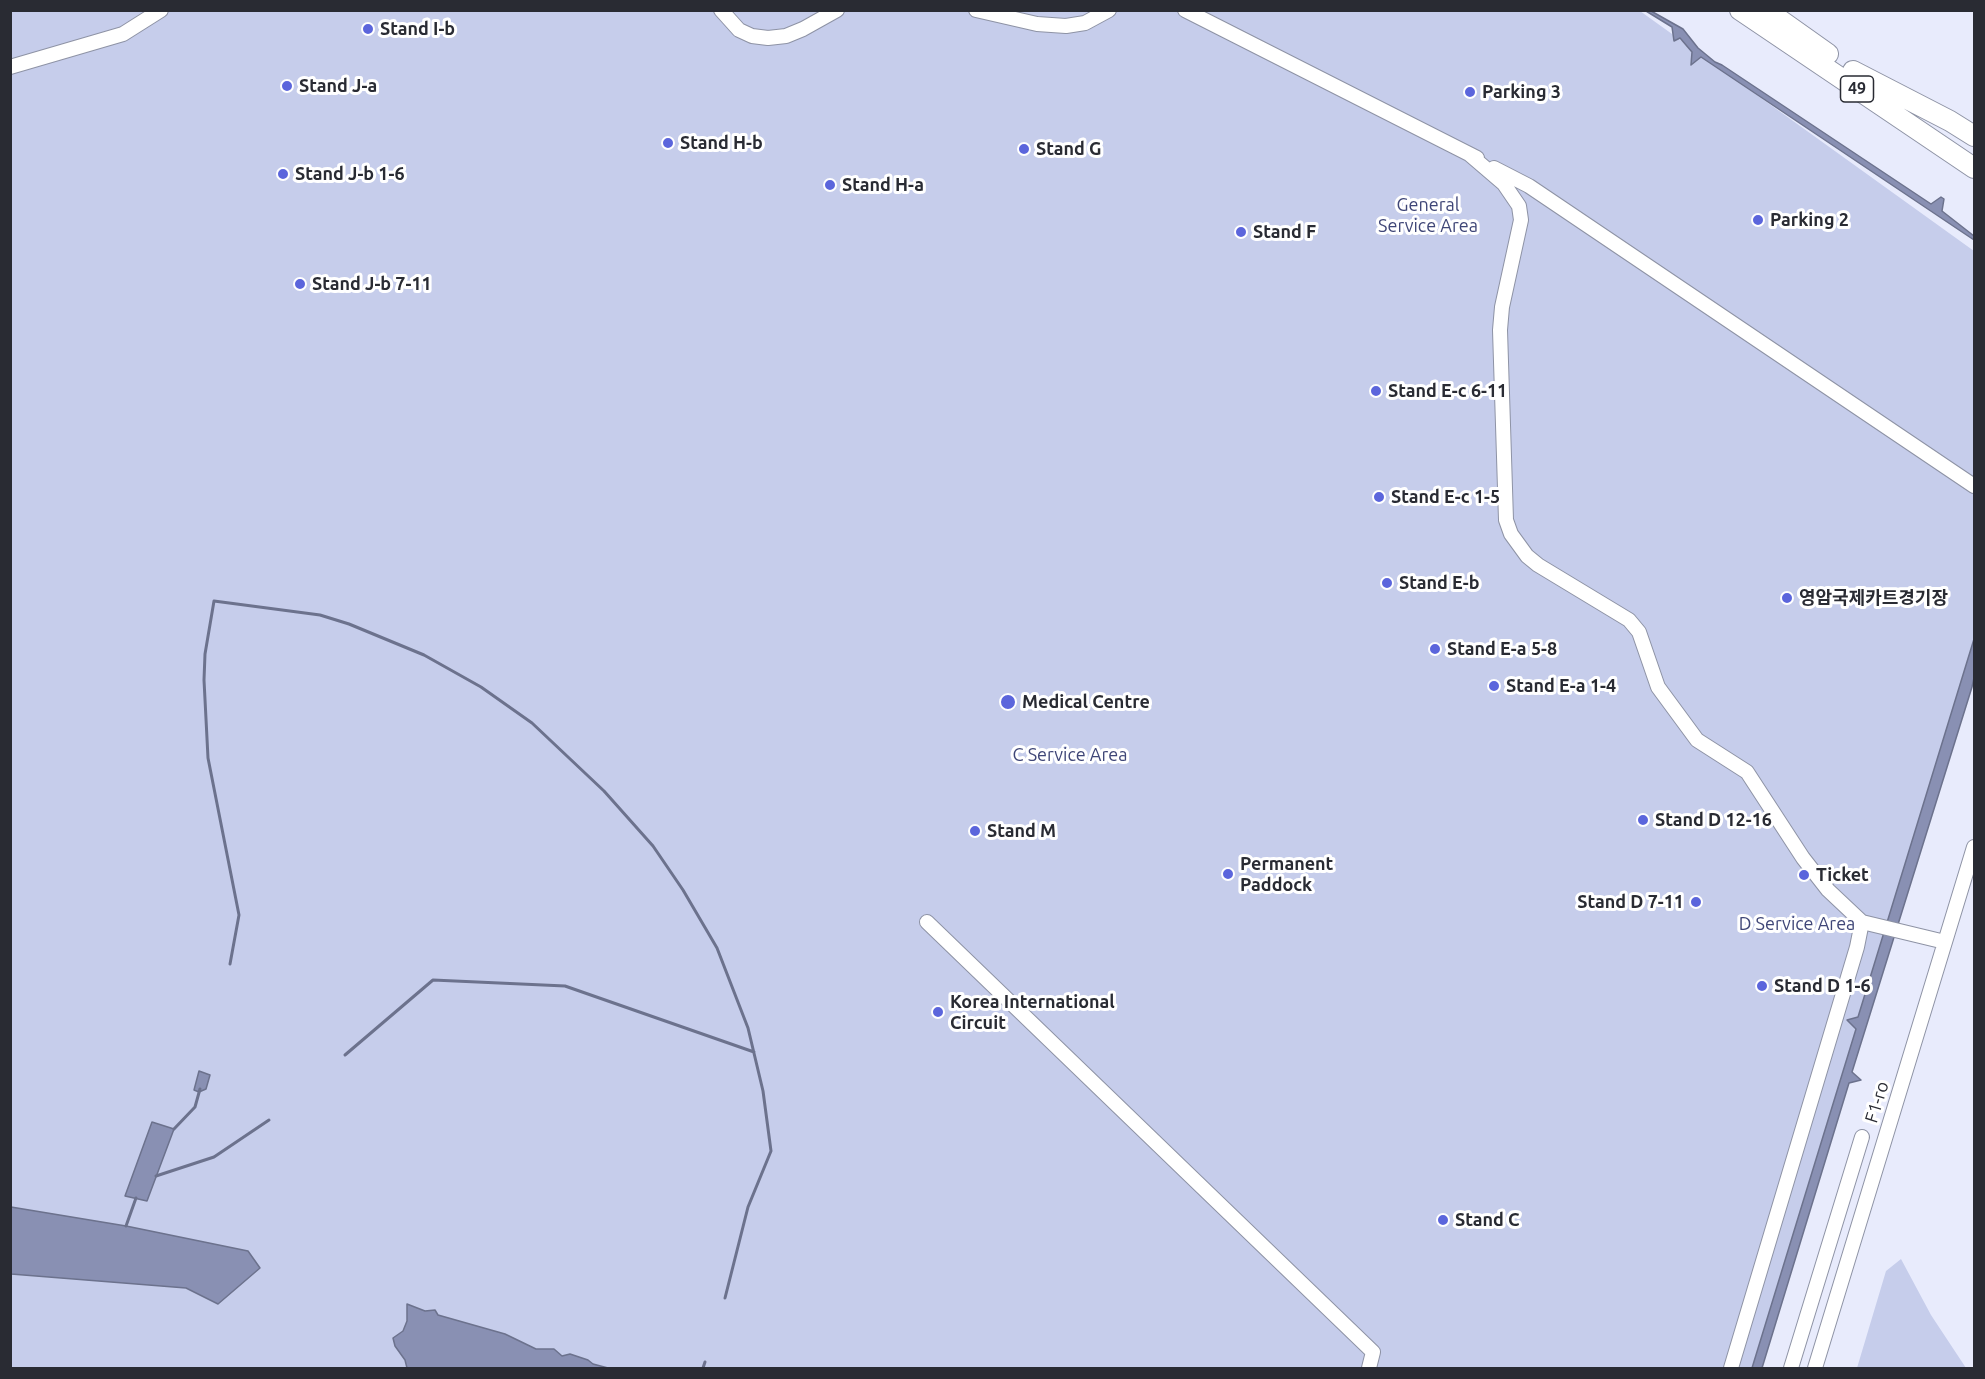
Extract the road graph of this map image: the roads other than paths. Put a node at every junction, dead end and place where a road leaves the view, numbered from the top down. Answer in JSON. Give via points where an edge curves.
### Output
{"nodes":[{"id":1,"x":161,"y":10,"type":"edge"},
{"id":2,"x":721,"y":10,"type":"edge"},
{"id":3,"x":837,"y":10,"type":"edge"},
{"id":4,"x":976,"y":10,"type":"edge"},
{"id":5,"x":1109,"y":10,"type":"edge"},
{"id":6,"x":1185,"y":10,"type":"edge"},
{"id":7,"x":1740,"y":10,"type":"edge"},
{"id":8,"x":1766,"y":10,"type":"edge"},
{"id":9,"x":10,"y":68,"type":"edge"},
{"id":10,"x":1854,"y":79,"type":"junction"},
{"id":11,"x":1974,"y":136,"type":"edge"},
{"id":12,"x":1974,"y":153,"type":"edge"},
{"id":13,"x":1469,"y":154,"type":"junction"},
{"id":14,"x":1974,"y":168,"type":"edge"},
{"id":15,"x":1974,"y":178,"type":"edge"},
{"id":16,"x":1543,"y":196,"type":"junction"},
{"id":17,"x":1521,"y":220,"type":"junction"},
{"id":18,"x":1974,"y":486,"type":"edge"},
{"id":19,"x":1974,"y":847,"type":"edge"},
{"id":20,"x":927,"y":922,"type":"dead end"},
{"id":21,"x":1862,"y":922,"type":"junction"},
{"id":22,"x":1945,"y":942,"type":"junction"},
{"id":23,"x":1862,"y":1137,"type":"dead end"},
{"id":24,"x":1369,"y":1368,"type":"edge"},
{"id":25,"x":1731,"y":1368,"type":"edge"},
{"id":26,"x":1791,"y":1368,"type":"edge"},
{"id":27,"x":1815,"y":1368,"type":"edge"}],
"edges":[{"from":1,"to":9,"type":"street","via":[[123,34]]},
{"from":2,"to":3,"type":"street","via":[[739,30],[768,38],[786,36]]},
{"from":4,"to":5,"type":"street","via":[[1037,24],[1066,26],[1085,24]]},
{"from":6,"to":13,"type":"street"},
{"from":7,"to":10,"type":"highway","number":"49"},
{"from":8,"to":10,"type":"highway","number":"49"},
{"from":10,"to":11,"type":"highway","via":[[1950,121]]},
{"from":10,"to":12,"type":"highway","number":"49"},
{"from":10,"to":14,"type":"highway","number":"49"},
{"from":10,"to":15,"type":"highway","via":[[1932,149]]},
{"from":13,"to":16,"type":"street"},
{"from":13,"to":17,"type":"street","via":[[1504,184],[1519,206]]},
{"from":16,"to":17,"type":"street","via":[[1530,196]]},
{"from":16,"to":18,"type":"street"},
{"from":17,"to":21,"type":"street","via":[[1500,330],[1506,520],[1511,534],[1538,565],[1629,620],[1639,632],[1658,687],[1697,740],[1747,772],[1803,858],[1828,890]]},
{"from":19,"to":22,"type":"street","name":"F1-ro"},
{"from":20,"to":24,"type":"street","via":[[1373,1352]]},
{"from":21,"to":22,"type":"street"},
{"from":21,"to":25,"type":"street"},
{"from":22,"to":27,"type":"street","name":"F1-ro"},
{"from":23,"to":26,"type":"street"}]}
